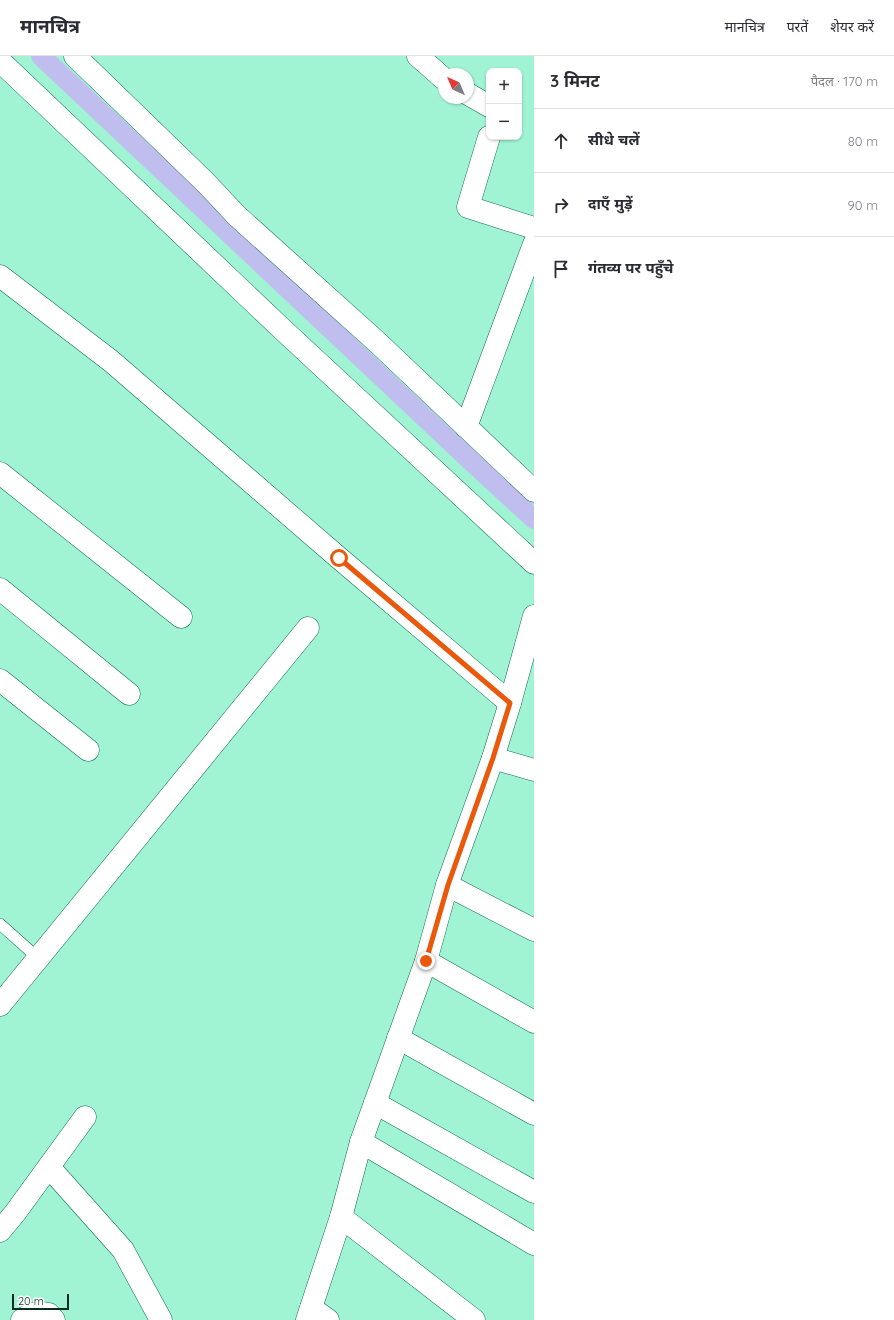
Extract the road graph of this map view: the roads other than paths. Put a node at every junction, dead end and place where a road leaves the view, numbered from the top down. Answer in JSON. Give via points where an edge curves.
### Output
{"nodes":[{"id":1,"x":75,"y":56,"type":"edge"},
{"id":2,"x":420,"y":59,"type":"edge"},
{"id":3,"x":0,"y":61,"type":"edge"},
{"id":4,"x":438,"y":74,"type":"edge"},
{"id":5,"x":474,"y":97,"type":"edge"},
{"id":6,"x":486,"y":104,"type":"edge"},
{"id":7,"x":488,"y":140,"type":"edge"},
{"id":8,"x":534,"y":228,"type":"edge"},
{"id":9,"x":534,"y":244,"type":"edge"},
{"id":10,"x":0,"y":276,"type":"edge"},
{"id":11,"x":466,"y":427,"type":"junction"},
{"id":12,"x":0,"y":473,"type":"edge"},
{"id":13,"x":534,"y":491,"type":"edge"},
{"id":14,"x":534,"y":563,"type":"edge"},
{"id":15,"x":0,"y":589,"type":"edge"},
{"id":16,"x":534,"y":616,"type":"edge"},
{"id":17,"x":180,"y":617,"type":"dead end"},
{"id":18,"x":308,"y":628,"type":"dead end"},
{"id":19,"x":0,"y":680,"type":"edge"},
{"id":20,"x":129,"y":694,"type":"dead end"},
{"id":21,"x":510,"y":703,"type":"junction"},
{"id":22,"x":88,"y":750,"type":"dead end"},
{"id":23,"x":493,"y":758,"type":"junction"},
{"id":24,"x":534,"y":770,"type":"edge"},
{"id":25,"x":448,"y":885,"type":"junction"},
{"id":26,"x":0,"y":924,"type":"edge"},
{"id":27,"x":534,"y":930,"type":"edge"},
{"id":28,"x":38,"y":958,"type":"junction"},
{"id":29,"x":426,"y":961,"type":"junction"},
{"id":30,"x":0,"y":1005,"type":"edge"},
{"id":31,"x":534,"y":1022,"type":"edge"},
{"id":32,"x":398,"y":1038,"type":"junction"},
{"id":33,"x":375,"y":1103,"type":"junction"},
{"id":34,"x":534,"y":1114,"type":"edge"},
{"id":35,"x":85,"y":1117,"type":"dead end"},
{"id":36,"x":361,"y":1142,"type":"junction"},
{"id":37,"x":49,"y":1167,"type":"junction"},
{"id":38,"x":534,"y":1192,"type":"edge"},
{"id":39,"x":341,"y":1217,"type":"junction"},
{"id":40,"x":0,"y":1232,"type":"edge"},
{"id":41,"x":534,"y":1244,"type":"edge"},
{"id":42,"x":315,"y":1316,"type":"edge"},
{"id":43,"x":22,"y":1320,"type":"edge"},
{"id":44,"x":54,"y":1320,"type":"edge"},
{"id":45,"x":161,"y":1320,"type":"edge"},
{"id":46,"x":474,"y":1320,"type":"edge"}],
"edges":[{"from":1,"to":11,"type":"street","via":[[237,216],[377,342]]},
{"from":2,"to":4,"type":"street"},
{"from":3,"to":14,"type":"street","via":[[281,328]]},
{"from":5,"to":6,"type":"street"},
{"from":7,"to":8,"type":"street","via":[[468,207]]},
{"from":9,"to":11,"type":"street"},
{"from":10,"to":21,"type":"street","via":[[111,361]]},
{"from":11,"to":13,"type":"street"},
{"from":12,"to":17,"type":"street"},
{"from":15,"to":20,"type":"street"},
{"from":16,"to":21,"type":"street"},
{"from":18,"to":28,"type":"street"},
{"from":19,"to":22,"type":"street"},
{"from":21,"to":23,"type":"street"},
{"from":23,"to":24,"type":"street"},
{"from":23,"to":25,"type":"street"},
{"from":25,"to":27,"type":"street"},
{"from":25,"to":29,"type":"street"},
{"from":26,"to":28,"type":"lane"},
{"from":28,"to":30,"type":"street"},
{"from":29,"to":31,"type":"street"},
{"from":29,"to":32,"type":"street"},
{"from":32,"to":33,"type":"street"},
{"from":32,"to":34,"type":"street"},
{"from":33,"to":36,"type":"street"},
{"from":33,"to":38,"type":"street"},
{"from":35,"to":37,"type":"street"},
{"from":36,"to":39,"type":"street"},
{"from":36,"to":41,"type":"street"},
{"from":37,"to":40,"type":"street"},
{"from":37,"to":45,"type":"street","via":[[122,1250]]},
{"from":39,"to":42,"type":"street"},
{"from":39,"to":46,"type":"street"},
{"from":43,"to":44,"type":"street","via":[[28,1314],[37,1312],[49,1314]]}]}
